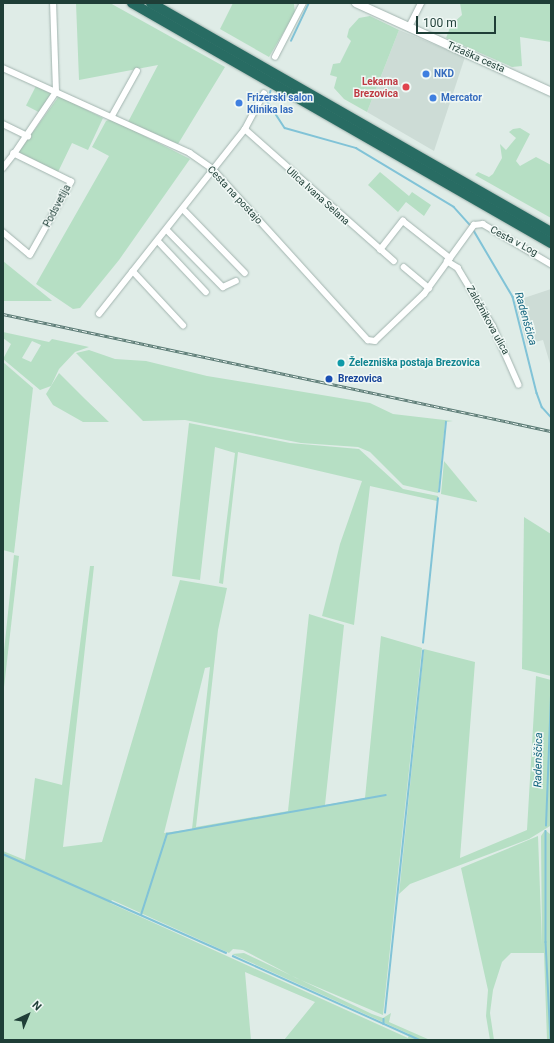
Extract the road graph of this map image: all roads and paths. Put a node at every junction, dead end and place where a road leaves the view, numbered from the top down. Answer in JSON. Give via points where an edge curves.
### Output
{"nodes":[{"id":1,"x":53,"y":3,"type":"edge"},
{"id":2,"x":132,"y":3,"type":"edge"},
{"id":3,"x":151,"y":3,"type":"edge"},
{"id":4,"x":303,"y":3,"type":"edge"},
{"id":5,"x":356,"y":3,"type":"edge"},
{"id":6,"x":421,"y":3,"type":"edge"},
{"id":7,"x":409,"y":27,"type":"junction"},
{"id":8,"x":275,"y":57,"type":"dead end"},
{"id":9,"x":3,"y":68,"type":"edge"},
{"id":10,"x":137,"y":71,"type":"dead end"},
{"id":11,"x":56,"y":92,"type":"junction"},
{"id":12,"x":551,"y":92,"type":"edge"},
{"id":13,"x":264,"y":94,"type":"dead end"},
{"id":14,"x":112,"y":116,"type":"junction"},
{"id":15,"x":3,"y":124,"type":"edge"},
{"id":16,"x":245,"y":129,"type":"junction"},
{"id":17,"x":28,"y":136,"type":"junction"},
{"id":18,"x":14,"y":154,"type":"junction"},
{"id":19,"x":3,"y":168,"type":"edge"},
{"id":20,"x":213,"y":169,"type":"junction"},
{"id":21,"x":183,"y":209,"type":"junction"},
{"id":22,"x":167,"y":230,"type":"junction"},
{"id":23,"x":3,"y":232,"type":"edge"},
{"id":24,"x":551,"y":232,"type":"edge"},
{"id":25,"x":158,"y":241,"type":"junction"},
{"id":26,"x":551,"y":243,"type":"edge"},
{"id":27,"x":380,"y":250,"type":"junction"},
{"id":28,"x":449,"y":260,"type":"junction"},
{"id":29,"x":394,"y":261,"type":"dead end"},
{"id":30,"x":551,"y":264,"type":"edge"},
{"id":31,"x":404,"y":267,"type":"dead end"},
{"id":32,"x":133,"y":271,"type":"junction"},
{"id":33,"x":245,"y":274,"type":"dead end"},
{"id":34,"x":236,"y":281,"type":"dead end"},
{"id":35,"x":429,"y":288,"type":"junction"},
{"id":36,"x":206,"y":292,"type":"dead end"},
{"id":37,"x":99,"y":314,"type":"dead end"},
{"id":38,"x":183,"y":324,"type":"dead end"},
{"id":39,"x":519,"y":385,"type":"dead end"}],
"edges":[{"from":1,"to":11,"type":"street"},
{"from":2,"to":26,"type":"highway"},
{"from":3,"to":24,"type":"highway"},
{"from":4,"to":8,"type":"street"},
{"from":5,"to":7,"type":"main road","name":"Tržaška cesta"},
{"from":6,"to":7,"type":"street"},
{"from":7,"to":12,"type":"main road","name":"Tržaška cesta"},
{"from":9,"to":11,"type":"street","name":"Cesta na postajo"},
{"from":10,"to":14,"type":"street"},
{"from":11,"to":14,"type":"street","name":"Cesta na postajo"},
{"from":11,"to":17,"type":"street"},
{"from":13,"to":16,"type":"street"},
{"from":14,"to":20,"type":"street","name":"Cesta na postajo","via":[[190,153]]},
{"from":15,"to":17,"type":"street"},
{"from":16,"to":20,"type":"street"},
{"from":16,"to":27,"type":"street","name":"Ulica Ivana Selana"},
{"from":17,"to":18,"type":"street"},
{"from":18,"to":19,"type":"street"},
{"from":18,"to":23,"type":"street","name":"Podsvetija","via":[[71,182],[30,254]]},
{"from":20,"to":21,"type":"street"},
{"from":20,"to":35,"type":"street","name":"Cesta na postajo","via":[[368,340],[375,341],[393,326]]},
{"from":21,"to":22,"type":"street"},
{"from":21,"to":33,"type":"street"},
{"from":22,"to":25,"type":"street"},
{"from":22,"to":34,"type":"street","via":[[220,284],[228,288]]},
{"from":25,"to":32,"type":"street"},
{"from":25,"to":36,"type":"street"},
{"from":27,"to":28,"type":"street","name":"Založnikova ulica","via":[[403,221]]},
{"from":27,"to":29,"type":"street","name":"Ulica Ivana Selana"},
{"from":28,"to":30,"type":"street","name":"Cesta v Log","via":[[472,227],[483,224]]},
{"from":28,"to":35,"type":"street"},
{"from":28,"to":39,"type":"street","name":"Založnikova ulica","via":[[458,268],[493,326]]},
{"from":31,"to":35,"type":"street"},
{"from":32,"to":37,"type":"street"},
{"from":32,"to":38,"type":"street"}]}
